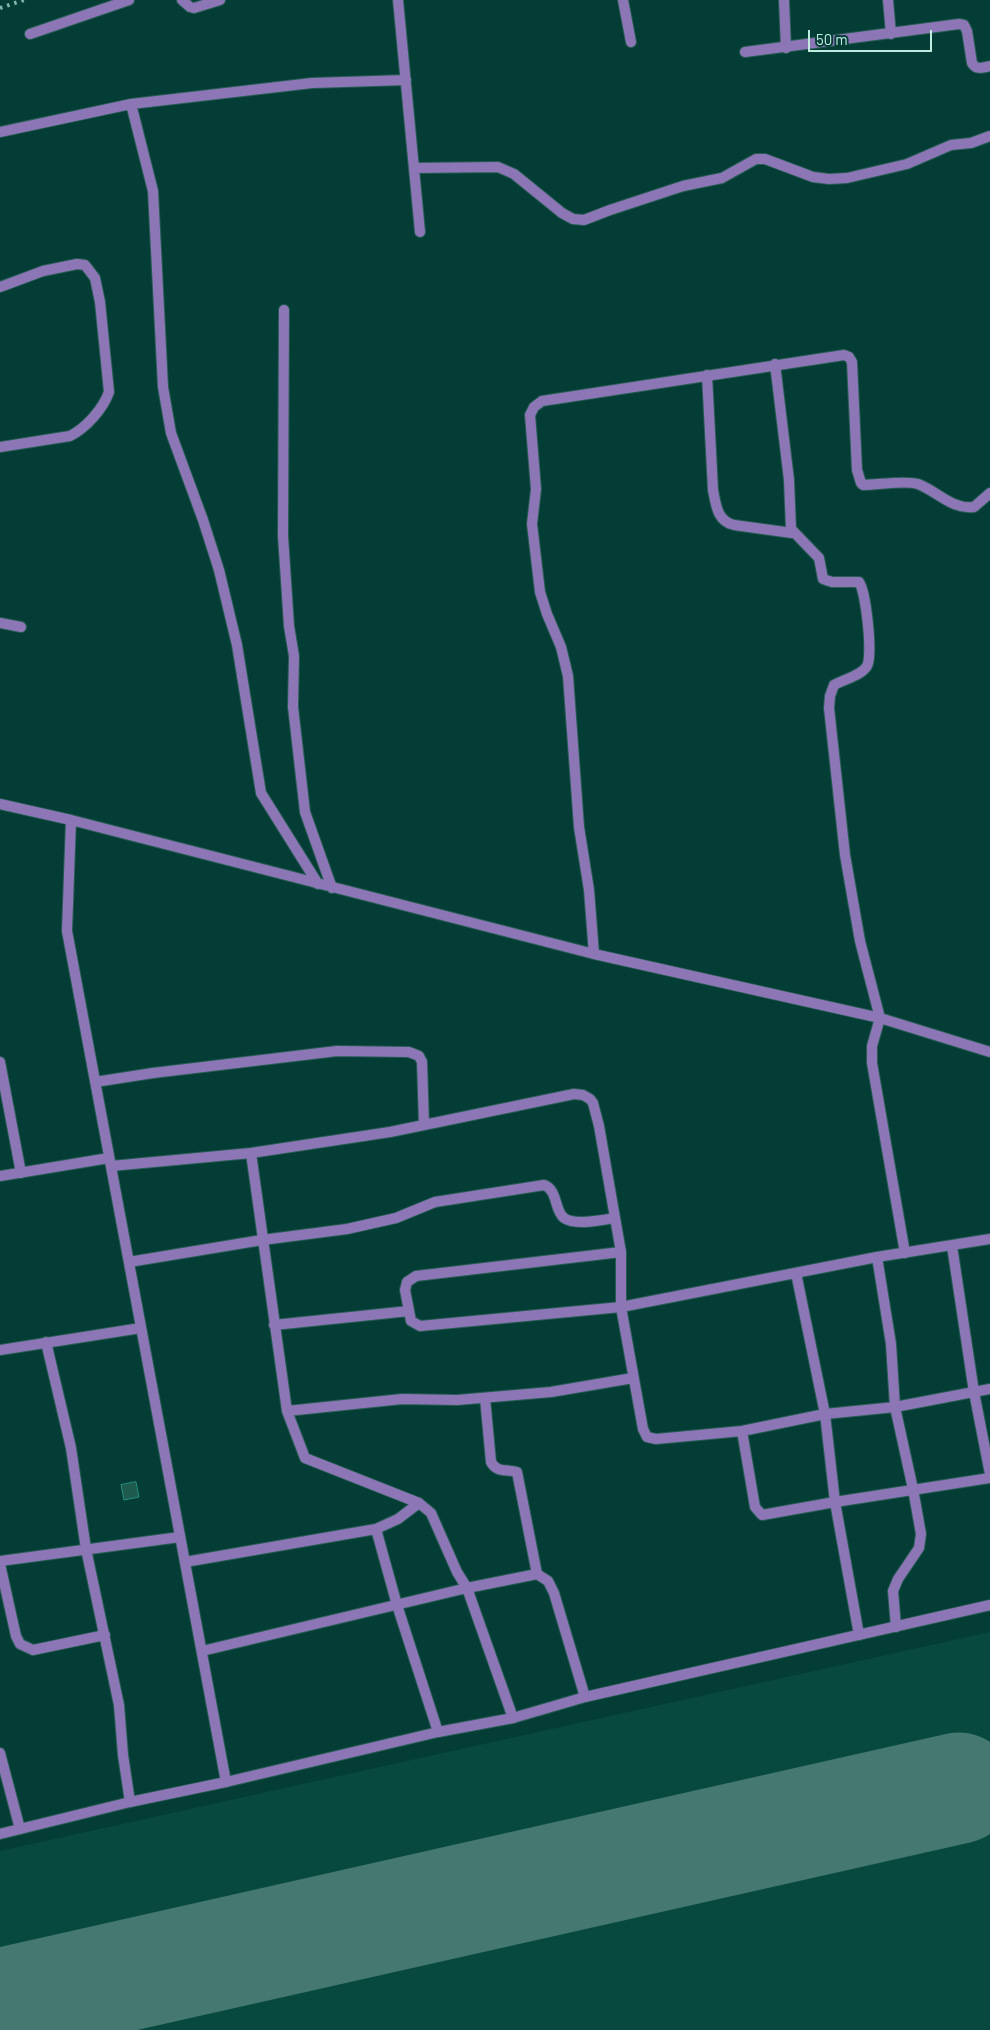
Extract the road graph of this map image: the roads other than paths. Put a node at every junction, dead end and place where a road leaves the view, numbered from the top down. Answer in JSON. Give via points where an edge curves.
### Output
{"nodes":[{"id":1,"x":129,"y":0,"type":"edge"},
{"id":2,"x":182,"y":0,"type":"edge"},
{"id":3,"x":220,"y":0,"type":"edge"},
{"id":4,"x":398,"y":0,"type":"edge"},
{"id":5,"x":622,"y":0,"type":"edge"},
{"id":6,"x":784,"y":0,"type":"edge"},
{"id":7,"x":888,"y":0,"type":"edge"},
{"id":8,"x":30,"y":34,"type":"dead end"},
{"id":9,"x":891,"y":34,"type":"junction"},
{"id":10,"x":631,"y":42,"type":"dead end"},
{"id":11,"x":786,"y":48,"type":"junction"},
{"id":12,"x":745,"y":52,"type":"dead end"},
{"id":13,"x":990,"y":66,"type":"edge"},
{"id":14,"x":406,"y":80,"type":"junction"},
{"id":15,"x":131,"y":104,"type":"junction"},
{"id":16,"x":0,"y":132,"type":"edge"},
{"id":17,"x":990,"y":136,"type":"edge"},
{"id":18,"x":414,"y":168,"type":"junction"},
{"id":19,"x":420,"y":232,"type":"dead end"},
{"id":20,"x":0,"y":287,"type":"edge"},
{"id":21,"x":284,"y":310,"type":"dead end"},
{"id":22,"x":775,"y":364,"type":"junction"},
{"id":23,"x":706,"y":375,"type":"junction"},
{"id":24,"x":0,"y":447,"type":"edge"},
{"id":25,"x":990,"y":493,"type":"edge"},
{"id":26,"x":792,"y":532,"type":"junction"},
{"id":27,"x":0,"y":623,"type":"edge"},
{"id":28,"x":21,"y":627,"type":"dead end"},
{"id":29,"x":0,"y":804,"type":"edge"},
{"id":30,"x":71,"y":820,"type":"junction"},
{"id":31,"x":318,"y":884,"type":"junction"},
{"id":32,"x":332,"y":888,"type":"junction"},
{"id":33,"x":594,"y":954,"type":"junction"},
{"id":34,"x":880,"y":1018,"type":"junction"},
{"id":35,"x":990,"y":1052,"type":"edge"},
{"id":36,"x":0,"y":1062,"type":"edge"},
{"id":37,"x":2,"y":1080,"type":"edge"},
{"id":38,"x":95,"y":1082,"type":"junction"},
{"id":39,"x":424,"y":1125,"type":"junction"},
{"id":40,"x":251,"y":1153,"type":"junction"},
{"id":41,"x":110,"y":1162,"type":"junction"},
{"id":42,"x":21,"y":1173,"type":"junction"},
{"id":43,"x":0,"y":1176,"type":"edge"},
{"id":44,"x":615,"y":1218,"type":"junction"},
{"id":45,"x":990,"y":1239,"type":"edge"},
{"id":46,"x":262,"y":1240,"type":"junction"},
{"id":47,"x":952,"y":1246,"type":"junction"},
{"id":48,"x":621,"y":1252,"type":"junction"},
{"id":49,"x":905,"y":1253,"type":"junction"},
{"id":50,"x":877,"y":1257,"type":"junction"},
{"id":51,"x":129,"y":1262,"type":"junction"},
{"id":52,"x":796,"y":1273,"type":"junction"},
{"id":53,"x":621,"y":1307,"type":"junction"},
{"id":54,"x":409,"y":1311,"type":"junction"},
{"id":55,"x":274,"y":1325,"type":"junction"},
{"id":56,"x":141,"y":1328,"type":"junction"},
{"id":57,"x":46,"y":1342,"type":"junction"},
{"id":58,"x":0,"y":1350,"type":"edge"},
{"id":59,"x":633,"y":1378,"type":"junction"},
{"id":60,"x":990,"y":1389,"type":"edge"},
{"id":61,"x":974,"y":1392,"type":"junction"},
{"id":62,"x":485,"y":1398,"type":"junction"},
{"id":63,"x":895,"y":1407,"type":"junction"},
{"id":64,"x":287,"y":1411,"type":"junction"},
{"id":65,"x":825,"y":1414,"type":"junction"},
{"id":66,"x":742,"y":1431,"type":"junction"},
{"id":67,"x":990,"y":1474,"type":"edge"},
{"id":68,"x":990,"y":1478,"type":"edge"},
{"id":69,"x":914,"y":1490,"type":"junction"},
{"id":70,"x":836,"y":1502,"type":"junction"},
{"id":71,"x":419,"y":1503,"type":"junction"},
{"id":72,"x":376,"y":1529,"type":"junction"},
{"id":73,"x":180,"y":1537,"type":"junction"},
{"id":74,"x":86,"y":1549,"type":"junction"},
{"id":75,"x":185,"y":1562,"type":"junction"},
{"id":76,"x":0,"y":1563,"type":"edge"},
{"id":77,"x":537,"y":1574,"type":"junction"},
{"id":78,"x":467,"y":1588,"type":"junction"},
{"id":79,"x":396,"y":1605,"type":"junction"},
{"id":80,"x":990,"y":1605,"type":"edge"},
{"id":81,"x":896,"y":1627,"type":"junction"},
{"id":82,"x":106,"y":1635,"type":"junction"},
{"id":83,"x":859,"y":1635,"type":"junction"},
{"id":84,"x":202,"y":1651,"type":"junction"},
{"id":85,"x":585,"y":1697,"type":"junction"},
{"id":86,"x":514,"y":1718,"type":"junction"},
{"id":87,"x":438,"y":1732,"type":"junction"},
{"id":88,"x":0,"y":1753,"type":"edge"},
{"id":89,"x":226,"y":1782,"type":"junction"},
{"id":90,"x":130,"y":1802,"type":"junction"},
{"id":91,"x":20,"y":1829,"type":"junction"},
{"id":92,"x":0,"y":1834,"type":"edge"}],
"edges":[{"from":1,"to":8,"type":"street"},
{"from":2,"to":3,"type":"street","via":[[194,8]]},
{"from":4,"to":14,"type":"street"},
{"from":5,"to":10,"type":"street"},
{"from":6,"to":11,"type":"street"},
{"from":7,"to":9,"type":"street"},
{"from":9,"to":11,"type":"street"},
{"from":9,"to":13,"type":"street","via":[[964,25],[972,63],[978,68]]},
{"from":11,"to":12,"type":"street"},
{"from":14,"to":15,"type":"street","via":[[312,83]]},
{"from":14,"to":18,"type":"street"},
{"from":15,"to":16,"type":"street"},
{"from":15,"to":31,"type":"street","via":[[153,191],[164,387],[171,432],[219,570],[237,645],[261,793]]},
{"from":17,"to":18,"type":"street","via":[[971,143],[951,145],[907,164],[846,178],[813,178],[765,159],[756,159],[722,178],[683,186],[584,220],[562,213],[506,169]]},
{"from":18,"to":19,"type":"street"},
{"from":20,"to":24,"type":"street","via":[[43,271],[76,264],[85,266],[94,278],[100,302],[109,392],[106,402],[85,426],[70,436]]},
{"from":21,"to":32,"type":"street","via":[[283,536],[288,626],[294,656],[294,707],[305,812]]},
{"from":22,"to":23,"type":"street"},
{"from":22,"to":25,"type":"street","via":[[849,357],[852,362],[859,480],[863,485],[917,484],[946,500],[970,508]]},
{"from":22,"to":26,"type":"street"},
{"from":23,"to":26,"type":"street","via":[[713,490],[720,517],[734,525]]},
{"from":23,"to":33,"type":"street","via":[[542,401],[531,411],[536,489],[532,524],[540,592],[562,647],[568,676],[579,827],[589,890]]},
{"from":26,"to":34,"type":"street","via":[[819,558],[824,579],[858,582],[864,597],[870,658],[862,672],[834,685],[829,708],[845,855],[860,941]]},
{"from":27,"to":28,"type":"street"},
{"from":29,"to":30,"type":"street"},
{"from":30,"to":31,"type":"street"},
{"from":30,"to":38,"type":"street","via":[[67,931]]},
{"from":31,"to":32,"type":"street"},
{"from":32,"to":33,"type":"street"},
{"from":33,"to":34,"type":"street"},
{"from":34,"to":35,"type":"street"},
{"from":34,"to":49,"type":"street","via":[[872,1046],[872,1063]]},
{"from":36,"to":37,"type":"street"},
{"from":37,"to":42,"type":"street"},
{"from":38,"to":39,"type":"street","via":[[337,1050],[410,1052],[419,1056],[422,1062]]},
{"from":38,"to":41,"type":"street"},
{"from":39,"to":40,"type":"street"},
{"from":39,"to":44,"type":"street","via":[[574,1094],[583,1095],[593,1103],[599,1126]]},
{"from":40,"to":41,"type":"street"},
{"from":40,"to":46,"type":"street"},
{"from":41,"to":42,"type":"street"},
{"from":41,"to":51,"type":"street"},
{"from":42,"to":43,"type":"street"},
{"from":44,"to":46,"type":"street","via":[[586,1222],[564,1218],[552,1191],[544,1185],[435,1202],[396,1218],[347,1229]]},
{"from":44,"to":48,"type":"street"},
{"from":45,"to":47,"type":"street"},
{"from":46,"to":51,"type":"street"},
{"from":46,"to":55,"type":"street"},
{"from":47,"to":49,"type":"street"},
{"from":47,"to":61,"type":"street"},
{"from":48,"to":53,"type":"street"},
{"from":48,"to":54,"type":"street","via":[[416,1276],[405,1286]]},
{"from":49,"to":50,"type":"street"},
{"from":50,"to":52,"type":"street"},
{"from":50,"to":63,"type":"street","via":[[891,1344]]},
{"from":51,"to":56,"type":"street"},
{"from":52,"to":53,"type":"street"},
{"from":52,"to":65,"type":"street"},
{"from":53,"to":54,"type":"street","via":[[420,1326],[411,1321]]},
{"from":53,"to":59,"type":"street"},
{"from":54,"to":55,"type":"street"},
{"from":55,"to":64,"type":"street"},
{"from":56,"to":57,"type":"street"},
{"from":56,"to":73,"type":"street"},
{"from":57,"to":58,"type":"street"},
{"from":57,"to":74,"type":"street","via":[[71,1448]]},
{"from":59,"to":62,"type":"street","via":[[551,1392]]},
{"from":59,"to":66,"type":"street","via":[[643,1429],[649,1438]]},
{"from":60,"to":61,"type":"street"},
{"from":61,"to":63,"type":"street"},
{"from":61,"to":67,"type":"street"},
{"from":62,"to":64,"type":"street","via":[[402,1399]]},
{"from":62,"to":77,"type":"street","via":[[491,1462],[500,1471],[517,1472]]},
{"from":63,"to":65,"type":"street"},
{"from":63,"to":69,"type":"street"},
{"from":64,"to":71,"type":"street","via":[[305,1458]]},
{"from":65,"to":66,"type":"street"},
{"from":65,"to":70,"type":"street"},
{"from":66,"to":70,"type":"street","via":[[755,1507],[759,1513],[766,1516]]},
{"from":68,"to":69,"type":"street"},
{"from":69,"to":70,"type":"street"},
{"from":69,"to":81,"type":"street","via":[[921,1534],[919,1548],[893,1591]]},
{"from":70,"to":83,"type":"street"},
{"from":71,"to":72,"type":"street","via":[[398,1519]]},
{"from":71,"to":78,"type":"street","via":[[431,1513]]},
{"from":72,"to":75,"type":"street"},
{"from":72,"to":79,"type":"street"},
{"from":73,"to":74,"type":"street"},
{"from":73,"to":75,"type":"street"},
{"from":74,"to":76,"type":"street"},
{"from":74,"to":82,"type":"street"},
{"from":75,"to":84,"type":"street"},
{"from":76,"to":82,"type":"street","via":[[20,1644],[33,1650]]},
{"from":77,"to":78,"type":"street"},
{"from":77,"to":85,"type":"street","via":[[548,1582],[554,1593]]},
{"from":78,"to":79,"type":"street"},
{"from":78,"to":86,"type":"street"},
{"from":79,"to":84,"type":"street"},
{"from":79,"to":87,"type":"street"},
{"from":80,"to":81,"type":"street"},
{"from":81,"to":83,"type":"street"},
{"from":82,"to":90,"type":"street","via":[[119,1705]]},
{"from":83,"to":85,"type":"street"},
{"from":84,"to":89,"type":"street"},
{"from":85,"to":86,"type":"street"},
{"from":86,"to":87,"type":"street"},
{"from":87,"to":89,"type":"street"},
{"from":88,"to":91,"type":"street"},
{"from":89,"to":90,"type":"street"},
{"from":90,"to":91,"type":"street"},
{"from":91,"to":92,"type":"street"}]}
